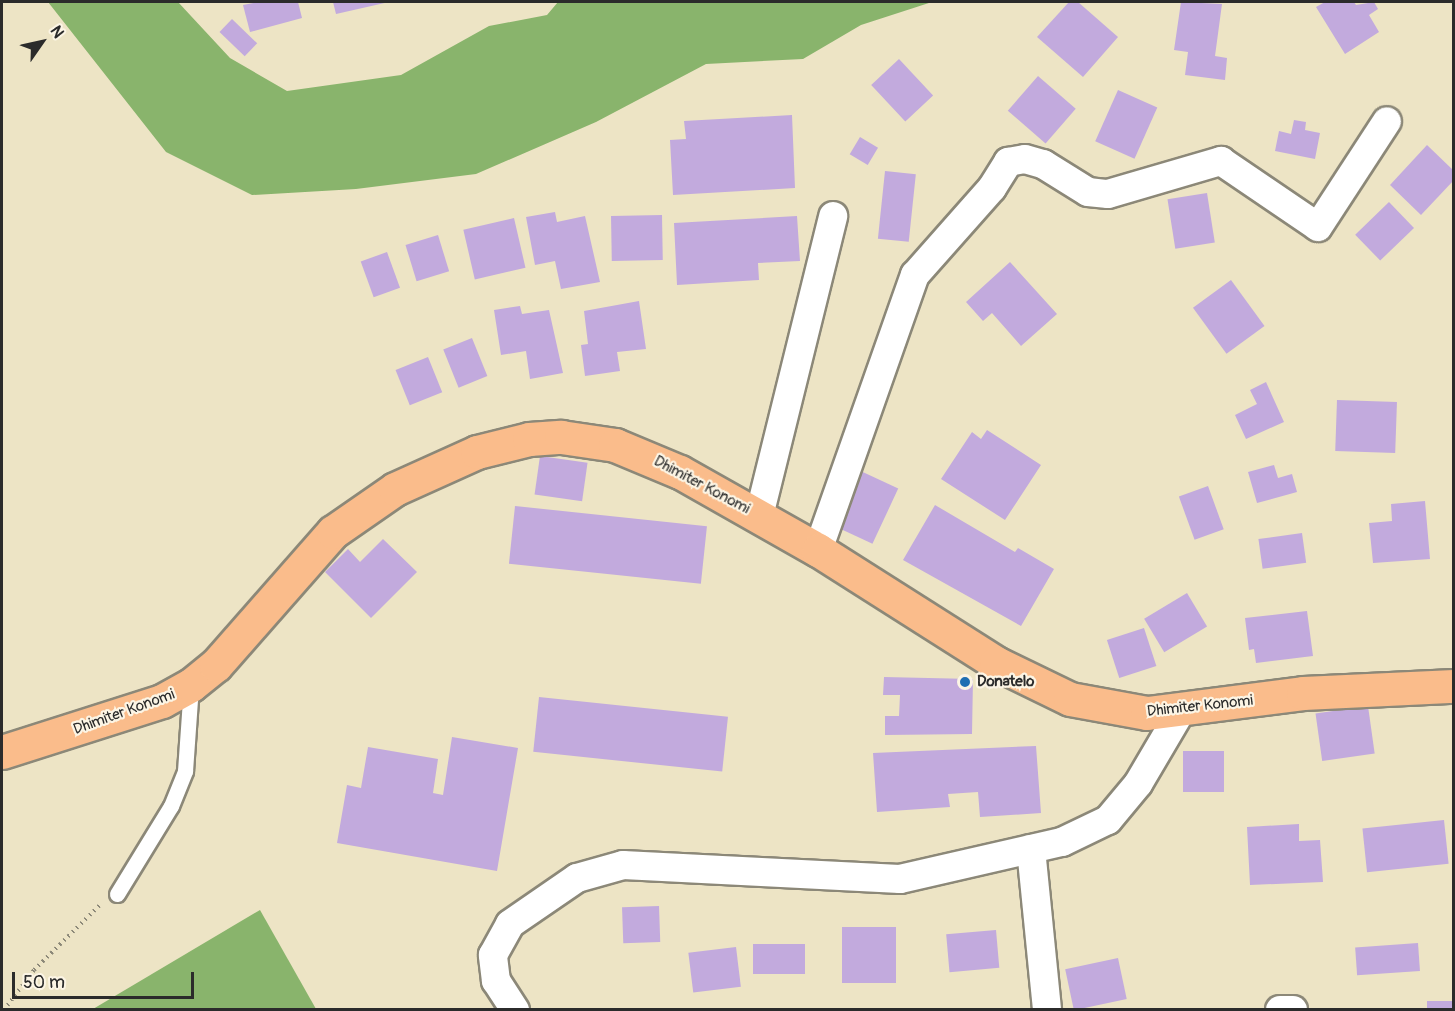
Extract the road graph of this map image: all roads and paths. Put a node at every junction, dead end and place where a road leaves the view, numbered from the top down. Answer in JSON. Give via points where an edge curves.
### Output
{"nodes":[{"id":1,"x":1387,"y":121,"type":"dead end"},
{"id":2,"x":833,"y":216,"type":"dead end"},
{"id":3,"x":759,"y":516,"type":"junction"},
{"id":4,"x":818,"y":550,"type":"junction"},
{"id":5,"x":191,"y":685,"type":"junction"},
{"id":6,"x":1454,"y":686,"type":"edge"},
{"id":7,"x":1180,"y":711,"type":"junction"},
{"id":8,"x":2,"y":752,"type":"edge"},
{"id":9,"x":1031,"y":849,"type":"junction"},
{"id":10,"x":127,"y":877,"type":"junction"},
{"id":11,"x":117,"y":894,"type":"dead end"},
{"id":12,"x":4,"y":1010,"type":"edge"},
{"id":13,"x":515,"y":1010,"type":"edge"},
{"id":14,"x":1047,"y":1010,"type":"edge"},
{"id":15,"x":1280,"y":1010,"type":"edge"},
{"id":16,"x":1293,"y":1010,"type":"edge"}],
"edges":[{"from":1,"to":4,"type":"street","via":[[1318,227],[1221,161],[1108,194],[1088,192],[1043,164],[1025,159],[1008,162],[992,188],[933,252],[907,290]]},
{"from":2,"to":3,"type":"street"},
{"from":3,"to":4,"type":"main road","name":"Dhimiter Konomi"},
{"from":3,"to":5,"type":"main road","name":"Dhimiter Konomi","via":[[645,455],[615,445],[561,437],[529,439],[477,452],[395,489],[333,532],[216,665]]},
{"from":4,"to":7,"type":"main road","name":"Dhimiter Konomi","via":[[1041,688],[1120,711]]},
{"from":5,"to":8,"type":"main road","name":"Dhimiter Konomi","via":[[162,701]]},
{"from":5,"to":10,"type":"lane","via":[[185,771],[171,806]]},
{"from":6,"to":7,"type":"main road","name":"Dhimiter Konomi","via":[[1303,693]]},
{"from":7,"to":9,"type":"street","via":[[1138,784],[1108,820],[1062,842]]},
{"from":9,"to":13,"type":"street","via":[[900,879],[623,865],[577,878],[510,924],[493,955],[496,981]]},
{"from":9,"to":14,"type":"street"},
{"from":10,"to":11,"type":"lane"},
{"from":10,"to":12,"type":"path","via":[[34,970]]},
{"from":15,"to":16,"type":"street"}]}
